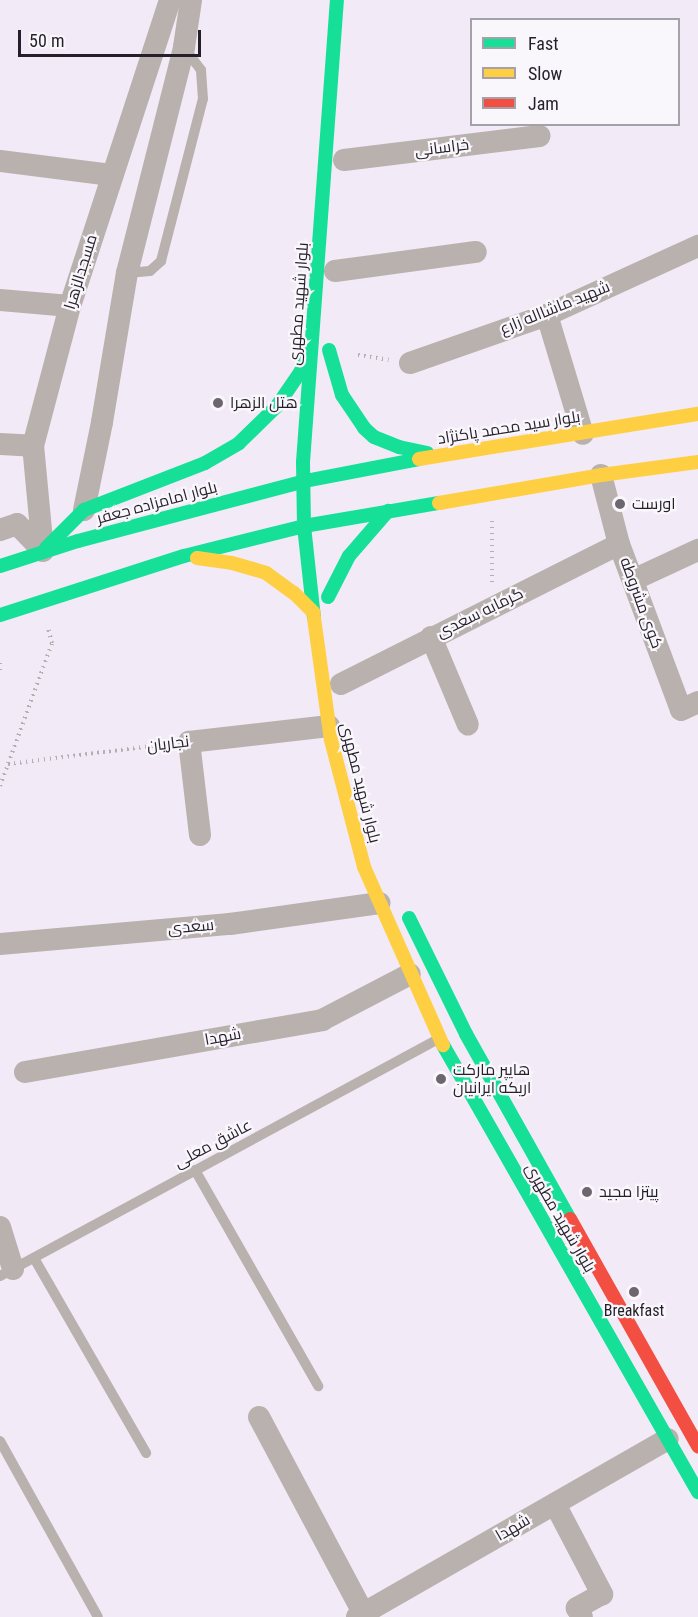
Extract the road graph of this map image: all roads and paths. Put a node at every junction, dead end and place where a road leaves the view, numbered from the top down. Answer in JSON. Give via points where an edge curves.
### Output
{"nodes":[{"id":1,"x":170,"y":0,"type":"edge"},
{"id":2,"x":191,"y":0,"type":"edge"},
{"id":3,"x":337,"y":0,"type":"edge"},
{"id":4,"x":184,"y":47,"type":"junction"},
{"id":5,"x":540,"y":136,"type":"dead end"},
{"id":6,"x":344,"y":160,"type":"dead end"},
{"id":7,"x":0,"y":161,"type":"edge"},
{"id":8,"x":111,"y":175,"type":"junction"},
{"id":9,"x":698,"y":246,"type":"edge"},
{"id":10,"x":476,"y":252,"type":"dead end"},
{"id":11,"x":335,"y":272,"type":"dead end"},
{"id":12,"x":127,"y":273,"type":"junction"},
{"id":13,"x":0,"y":300,"type":"edge"},
{"id":14,"x":70,"y":306,"type":"junction"},
{"id":15,"x":547,"y":315,"type":"junction"},
{"id":16,"x":314,"y":333,"type":"junction"},
{"id":17,"x":329,"y":345,"type":"junction"},
{"id":18,"x":410,"y":363,"type":"joint"},
{"id":19,"x":327,"y":394,"type":"dead end"},
{"id":20,"x":698,"y":414,"type":"edge"},
{"id":21,"x":584,"y":434,"type":"junction"},
{"id":22,"x":0,"y":444,"type":"edge"},
{"id":23,"x":33,"y":446,"type":"junction"},
{"id":24,"x":440,"y":455,"type":"junction"},
{"id":25,"x":698,"y":462,"type":"edge"},
{"id":26,"x":601,"y":475,"type":"junction"},
{"id":27,"x":324,"y":476,"type":"joint"},
{"id":28,"x":305,"y":481,"type":"junction"},
{"id":29,"x":492,"y":494,"type":"junction"},
{"id":30,"x":84,"y":510,"type":"junction"},
{"id":31,"x":388,"y":511,"type":"junction"},
{"id":32,"x":304,"y":526,"type":"junction"},
{"id":33,"x":0,"y":530,"type":"edge"},
{"id":34,"x":619,"y":543,"type":"junction"},
{"id":35,"x":698,"y":550,"type":"edge"},
{"id":36,"x":43,"y":551,"type":"junction"},
{"id":37,"x":184,"y":556,"type":"junction"},
{"id":38,"x":0,"y":566,"type":"edge"},
{"id":39,"x":326,"y":568,"type":"dead end"},
{"id":40,"x":633,"y":580,"type":"junction"},
{"id":41,"x":40,"y":602,"type":"junction"},
{"id":42,"x":492,"y":607,"type":"junction"},
{"id":43,"x":314,"y":613,"type":"junction"},
{"id":44,"x":0,"y":615,"type":"edge"},
{"id":45,"x":431,"y":637,"type":"junction"},
{"id":46,"x":0,"y":663,"type":"edge"},
{"id":47,"x":0,"y":671,"type":"edge"},
{"id":48,"x":341,"y":683,"type":"dead end"},
{"id":49,"x":698,"y":702,"type":"edge"},
{"id":50,"x":468,"y":725,"type":"dead end"},
{"id":51,"x":329,"y":726,"type":"junction"},
{"id":52,"x":189,"y":742,"type":"junction"},
{"id":53,"x":8,"y":764,"type":"junction"},
{"id":54,"x":0,"y":786,"type":"edge"},
{"id":55,"x":200,"y":835,"type":"dead end"},
{"id":56,"x":380,"y":903,"type":"junction"},
{"id":57,"x":404,"y":908,"type":"dead end"},
{"id":58,"x":0,"y":944,"type":"edge"},
{"id":59,"x":410,"y":974,"type":"junction"},
{"id":60,"x":440,"y":1038,"type":"junction"},
{"id":61,"x":25,"y":1072,"type":"dead end"},
{"id":62,"x":195,"y":1170,"type":"junction"},
{"id":63,"x":0,"y":1227,"type":"edge"},
{"id":64,"x":34,"y":1258,"type":"junction"},
{"id":65,"x":6,"y":1273,"type":"edge"},
{"id":66,"x":318,"y":1386,"type":"dead end"},
{"id":67,"x":259,"y":1417,"type":"dead end"},
{"id":68,"x":692,"y":1421,"type":"edge"},
{"id":69,"x":668,"y":1439,"type":"junction"},
{"id":70,"x":0,"y":1441,"type":"edge"},
{"id":71,"x":698,"y":1446,"type":"edge"},
{"id":72,"x":146,"y":1453,"type":"dead end"},
{"id":73,"x":698,"y":1492,"type":"edge"},
{"id":74,"x":555,"y":1504,"type":"junction"},
{"id":75,"x":360,"y":1615,"type":"edge"},
{"id":76,"x":98,"y":1617,"type":"edge"},
{"id":77,"x":582,"y":1617,"type":"edge"}],
"edges":[{"from":1,"to":8,"type":"street","name":"مسجدالزهرا"},
{"from":2,"to":4,"type":"street"},
{"from":3,"to":16,"type":"main road","name":"بلوار شهید مطهری"},
{"from":4,"to":12,"type":"street"},
{"from":4,"to":12,"type":"lane","via":[[201,70],[200,110],[161,261],[150,271]]},
{"from":5,"to":6,"type":"street","name":"خراسانی"},
{"from":7,"to":8,"type":"street"},
{"from":8,"to":14,"type":"street","name":"مسجدالزهرا"},
{"from":9,"to":15,"type":"street","name":"شهید ماشااله زارع"},
{"from":10,"to":11,"type":"street"},
{"from":12,"to":30,"type":"street"},
{"from":13,"to":14,"type":"street"},
{"from":14,"to":23,"type":"street","name":"مسجدالزهرا"},
{"from":15,"to":18,"type":"street","name":"شهید ماشااله زارع"},
{"from":15,"to":21,"type":"street"},
{"from":16,"to":28,"type":"main road","name":"بلوار شهید مطهری","via":[[305,431]]},
{"from":16,"to":30,"type":"main road","via":[[301,371],[277,406],[239,442],[205,463]]},
{"from":17,"to":18,"type":"path"},
{"from":17,"to":19,"type":"main road","name":"بلوار شهید مطهری"},
{"from":17,"to":24,"type":"main road","via":[[342,395],[364,428],[399,447]]},
{"from":20,"to":21,"type":"main road","name":"بلوار سید محمد پاکنژاد"},
{"from":21,"to":24,"type":"main road","name":"بلوار سید محمد پاکنژاد"},
{"from":22,"to":23,"type":"street"},
{"from":23,"to":36,"type":"street","name":"مسجدالزهرا"},
{"from":24,"to":27,"type":"main road","name":"بلوار سید محمد پاکنژاد"},
{"from":25,"to":26,"type":"main road"},
{"from":26,"to":29,"type":"main road"},
{"from":26,"to":34,"type":"street","name":"کوی مشروطه"},
{"from":27,"to":28,"type":"main road","name":"بلوار امامزاده جعفر"},
{"from":28,"to":32,"type":"main road","name":"بلوار شهید مطهری"},
{"from":28,"to":36,"type":"main road","name":"بلوار امامزاده جعفر"},
{"from":29,"to":31,"type":"main road"},
{"from":29,"to":42,"type":"path"},
{"from":30,"to":36,"type":"main road"},
{"from":31,"to":32,"type":"main road"},
{"from":31,"to":39,"type":"main road","via":[[350,556],[329,603]]},
{"from":32,"to":37,"type":"main road"},
{"from":32,"to":43,"type":"main road","name":"بلوار شهید مطهری"},
{"from":33,"to":36,"type":"street","via":[[17,524]]},
{"from":34,"to":40,"type":"street","name":"کوی مشروطه"},
{"from":34,"to":42,"type":"street","name":"گرمابه سعدی"},
{"from":35,"to":40,"type":"street"},
{"from":36,"to":38,"type":"main road","name":"بلوار امامزاده جعفر"},
{"from":37,"to":41,"type":"main road"},
{"from":37,"to":43,"type":"main road","via":[[266,573]]},
{"from":40,"to":49,"type":"street","name":"کوی مشروطه","via":[[681,710]]},
{"from":41,"to":44,"type":"main road"},
{"from":41,"to":53,"type":"path","via":[[52,643]]},
{"from":42,"to":45,"type":"street","name":"گرمابه سعدی"},
{"from":43,"to":51,"type":"main road","name":"بلوار شهید مطهری"},
{"from":45,"to":48,"type":"street","name":"گرمابه سعدی"},
{"from":45,"to":50,"type":"street"},
{"from":46,"to":47,"type":"path"},
{"from":51,"to":52,"type":"street","name":"نجاریان"},
{"from":51,"to":56,"type":"main road","name":"بلوار شهید مطهری","via":[[364,867]]},
{"from":52,"to":53,"type":"path","name":"نجاریان"},
{"from":52,"to":55,"type":"street"},
{"from":53,"to":54,"type":"path"},
{"from":56,"to":58,"type":"street","name":"سعدی","via":[[230,924]]},
{"from":56,"to":59,"type":"main road","name":"بلوار شهید مطهری"},
{"from":57,"to":68,"type":"main road","name":"بلوار شهید مطهری","via":[[466,1034]]},
{"from":59,"to":60,"type":"main road","name":"بلوار شهید مطهری"},
{"from":59,"to":61,"type":"street","name":"شهدا","via":[[322,1020]]},
{"from":60,"to":62,"type":"lane","name":"عاشق معلی"},
{"from":60,"to":69,"type":"main road","name":"بلوار شهید مطهری"},
{"from":62,"to":64,"type":"lane","name":"عاشق معلی"},
{"from":62,"to":66,"type":"lane"},
{"from":63,"to":65,"type":"street"},
{"from":64,"to":65,"type":"lane","name":"عاشق معلی"},
{"from":64,"to":72,"type":"lane"},
{"from":67,"to":75,"type":"street"},
{"from":68,"to":71,"type":"main road","name":"بلوار شهید مطهری"},
{"from":69,"to":73,"type":"main road","name":"بلوار شهید مطهری"},
{"from":69,"to":74,"type":"street","name":"شهدا"},
{"from":70,"to":76,"type":"lane"},
{"from":74,"to":75,"type":"street","name":"شهدا"},
{"from":74,"to":77,"type":"street","via":[[602,1594],[577,1608]]}]}
